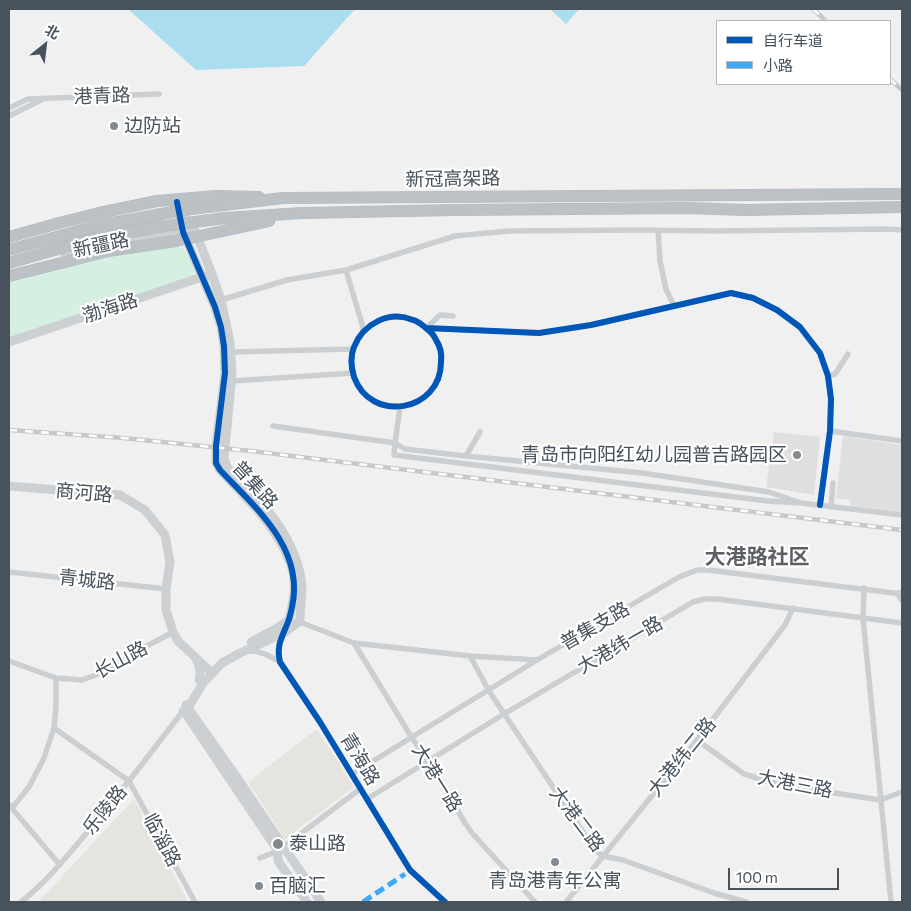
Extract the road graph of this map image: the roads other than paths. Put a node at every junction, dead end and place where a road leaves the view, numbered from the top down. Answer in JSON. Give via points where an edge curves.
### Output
{"nodes":[{"id":1,"x":159,"y":94,"type":"dead end"},
{"id":2,"x":45,"y":98,"type":"junction"},
{"id":3,"x":9,"y":108,"type":"edge"},
{"id":4,"x":9,"y":116,"type":"edge"},
{"id":5,"x":902,"y":194,"type":"edge"},
{"id":6,"x":283,"y":198,"type":"junction"},
{"id":7,"x":177,"y":202,"type":"junction"},
{"id":8,"x":902,"y":207,"type":"edge"},
{"id":9,"x":302,"y":213,"type":"junction"},
{"id":10,"x":658,"y":230,"type":"junction"},
{"id":11,"x":902,"y":230,"type":"edge"},
{"id":12,"x":194,"y":231,"type":"junction"},
{"id":13,"x":183,"y":232,"type":"junction"},
{"id":14,"x":9,"y":237,"type":"edge"},
{"id":15,"x":9,"y":243,"type":"edge"},
{"id":16,"x":9,"y":250,"type":"edge"},
{"id":17,"x":9,"y":263,"type":"edge"},
{"id":18,"x":9,"y":268,"type":"edge"},
{"id":19,"x":346,"y":270,"type":"junction"},
{"id":20,"x":212,"y":274,"type":"junction"},
{"id":21,"x":9,"y":276,"type":"edge"},
{"id":22,"x":203,"y":277,"type":"junction"},
{"id":23,"x":221,"y":300,"type":"junction"},
{"id":24,"x":674,"y":306,"type":"junction"},
{"id":25,"x":453,"y":316,"type":"dead end"},
{"id":26,"x":426,"y":328,"type":"junction"},
{"id":27,"x":364,"y":331,"type":"junction"},
{"id":28,"x":9,"y":342,"type":"edge"},
{"id":29,"x":353,"y":349,"type":"junction"},
{"id":30,"x":231,"y":352,"type":"junction"},
{"id":31,"x":848,"y":354,"type":"dead end"},
{"id":32,"x":353,"y":373,"type":"junction"},
{"id":33,"x":828,"y":376,"type":"junction"},
{"id":34,"x":232,"y":381,"type":"junction"},
{"id":35,"x":400,"y":406,"type":"junction"},
{"id":36,"x":273,"y":426,"type":"dead end"},
{"id":37,"x":830,"y":431,"type":"junction"},
{"id":38,"x":480,"y":432,"type":"dead end"},
{"id":39,"x":902,"y":441,"type":"edge"},
{"id":40,"x":395,"y":443,"type":"junction"},
{"id":41,"x":466,"y":456,"type":"junction"},
{"id":42,"x":833,"y":483,"type":"dead end"},
{"id":43,"x":9,"y":486,"type":"edge"},
{"id":44,"x":801,"y":503,"type":"junction"},
{"id":45,"x":820,"y":506,"type":"junction"},
{"id":46,"x":831,"y":507,"type":"junction"},
{"id":47,"x":902,"y":515,"type":"edge"},
{"id":48,"x":9,"y":572,"type":"edge"},
{"id":49,"x":864,"y":588,"type":"junction"},
{"id":50,"x":166,"y":589,"type":"junction"},
{"id":51,"x":902,"y":595,"type":"edge"},
{"id":52,"x":793,"y":608,"type":"junction"},
{"id":53,"x":863,"y":618,"type":"junction"},
{"id":54,"x":289,"y":620,"type":"junction"},
{"id":55,"x":300,"y":621,"type":"junction"},
{"id":56,"x":902,"y":623,"type":"edge"},
{"id":57,"x":173,"y":632,"type":"junction"},
{"id":58,"x":282,"y":634,"type":"junction"},
{"id":59,"x":354,"y":643,"type":"junction"},
{"id":60,"x":240,"y":653,"type":"junction"},
{"id":61,"x":470,"y":656,"type":"junction"},
{"id":62,"x":196,"y":657,"type":"junction"},
{"id":63,"x":537,"y":660,"type":"junction"},
{"id":64,"x":9,"y":661,"type":"edge"},
{"id":65,"x":280,"y":662,"type":"junction"},
{"id":66,"x":212,"y":669,"type":"junction"},
{"id":67,"x":56,"y":678,"type":"junction"},
{"id":68,"x":199,"y":680,"type":"junction"},
{"id":69,"x":489,"y":691,"type":"junction"},
{"id":70,"x":186,"y":708,"type":"junction"},
{"id":71,"x":504,"y":714,"type":"junction"},
{"id":72,"x":54,"y":728,"type":"junction"},
{"id":73,"x":412,"y":738,"type":"junction"},
{"id":74,"x":697,"y":740,"type":"junction"},
{"id":75,"x":428,"y":761,"type":"junction"},
{"id":76,"x":352,"y":774,"type":"junction"},
{"id":77,"x":129,"y":780,"type":"junction"},
{"id":78,"x":360,"y":789,"type":"junction"},
{"id":79,"x":902,"y":792,"type":"edge"},
{"id":80,"x":367,"y":799,"type":"junction"},
{"id":81,"x":880,"y":800,"type":"junction"},
{"id":82,"x":10,"y":807,"type":"edge"},
{"id":83,"x":281,"y":849,"type":"junction"},
{"id":84,"x":602,"y":856,"type":"junction"},
{"id":85,"x":260,"y":858,"type":"dead end"},
{"id":86,"x":60,"y":865,"type":"junction"},
{"id":87,"x":21,"y":902,"type":"edge"},
{"id":88,"x":195,"y":902,"type":"edge"},
{"id":89,"x":307,"y":902,"type":"edge"},
{"id":90,"x":321,"y":902,"type":"edge"},
{"id":91,"x":445,"y":902,"type":"edge"},
{"id":92,"x":535,"y":902,"type":"edge"},
{"id":93,"x":566,"y":902,"type":"edge"},
{"id":94,"x":746,"y":902,"type":"edge"},
{"id":95,"x":891,"y":902,"type":"edge"}],
"edges":[{"from":1,"to":2,"type":"street","name":"港青路"},
{"from":2,"to":3,"type":"street","name":"港青路","via":[[28,99]]},
{"from":2,"to":4,"type":"street","name":"港青路"},
{"from":5,"to":6,"type":"highway","name":"新冠高架路","bridge":true},
{"from":6,"to":14,"type":"highway","bridge":true,"via":[[216,196],[157,201]]},
{"from":6,"to":16,"type":"highway","name":"新冠高架路","bridge":true,"via":[[183,210],[96,226]]},
{"from":7,"to":12,"type":"street"},
{"from":7,"to":13,"type":"street","name":"普集路"},
{"from":7,"to":15,"type":"street","name":"新疆路","via":[[118,213]]},
{"from":8,"to":9,"type":"highway","name":"新冠高架路","bridge":true},
{"from":9,"to":17,"type":"highway","name":"新冠高架路","bridge":true,"via":[[158,227],[93,239]]},
{"from":9,"to":21,"type":"highway","bridge":true,"via":[[176,241],[108,251]]},
{"from":10,"to":11,"type":"street"},
{"from":10,"to":19,"type":"street","via":[[455,236]]},
{"from":10,"to":24,"type":"street","via":[[660,261],[666,289]]},
{"from":12,"to":13,"type":"street","name":"新疆路"},
{"from":12,"to":20,"type":"street"},
{"from":13,"to":18,"type":"street","name":"新疆路","via":[[74,250]]},
{"from":13,"to":22,"type":"street","name":"普集路"},
{"from":19,"to":23,"type":"street","via":[[287,280]]},
{"from":19,"to":27,"type":"street"},
{"from":20,"to":22,"type":"street","name":"渤海路"},
{"from":20,"to":23,"type":"street"},
{"from":22,"to":28,"type":"street","name":"渤海路"},
{"from":22,"to":54,"type":"street","name":"普集路","via":[[215,307],[224,346],[225,373],[216,463],[272,527],[291,562],[294,591]]},
{"from":23,"to":30,"type":"street"},
{"from":24,"to":26,"type":"street","via":[[539,333]]},
{"from":24,"to":33,"type":"street","via":[[731,293],[753,298],[800,327],[820,353]]},
{"from":25,"to":26,"type":"street","via":[[440,315]]},
{"from":26,"to":27,"type":"street","via":[[413,319],[397,316],[382,319]]},
{"from":26,"to":35,"type":"street","via":[[442,355],[441,371],[436,385],[425,397],[411,405]]},
{"from":27,"to":29,"type":"street"},
{"from":29,"to":30,"type":"street"},
{"from":29,"to":32,"type":"street"},
{"from":30,"to":34,"type":"street"},
{"from":31,"to":33,"type":"street","via":[[835,374]]},
{"from":32,"to":34,"type":"street"},
{"from":32,"to":35,"type":"street","via":[[367,396],[380,404]]},
{"from":33,"to":37,"type":"street"},
{"from":34,"to":55,"type":"street","via":[[224,458],[233,474],[276,520],[298,563],[302,588]]},
{"from":35,"to":40,"type":"street"},
{"from":36,"to":40,"type":"street"},
{"from":37,"to":39,"type":"street"},
{"from":37,"to":45,"type":"street"},
{"from":38,"to":41,"type":"street"},
{"from":40,"to":41,"type":"street","via":[[405,449]]},
{"from":40,"to":44,"type":"street","via":[[394,455]]},
{"from":41,"to":44,"type":"street","via":[[642,473],[769,492]]},
{"from":42,"to":46,"type":"street"},
{"from":43,"to":50,"type":"street","name":"商河路","via":[[120,495],[144,510],[165,535],[170,562]]},
{"from":44,"to":45,"type":"street"},
{"from":45,"to":46,"type":"street"},
{"from":46,"to":47,"type":"street"},
{"from":48,"to":50,"type":"street","name":"青城路"},
{"from":49,"to":51,"type":"street","name":"普集支路"},
{"from":49,"to":53,"type":"street"},
{"from":49,"to":63,"type":"street","name":"普集支路","via":[[698,570],[679,577]]},
{"from":50,"to":57,"type":"street","name":"商河路","via":[[166,610]]},
{"from":52,"to":53,"type":"street","name":"大港纬一路"},
{"from":52,"to":71,"type":"street","name":"大港纬一路","via":[[717,599],[693,602]]},
{"from":52,"to":74,"type":"street","name":"大港纬二路","via":[[784,625]]},
{"from":53,"to":56,"type":"street","name":"大港纬一路"},
{"from":53,"to":81,"type":"street"},
{"from":54,"to":55,"type":"street"},
{"from":54,"to":58,"type":"street"},
{"from":54,"to":66,"type":"street","name":"乐陵路","via":[[216,660]]},
{"from":55,"to":58,"type":"street","name":"乐陵路"},
{"from":55,"to":59,"type":"street"},
{"from":57,"to":62,"type":"street","name":"商河路"},
{"from":57,"to":66,"type":"street"},
{"from":57,"to":67,"type":"street","name":"长山路","via":[[104,672],[82,680]]},
{"from":58,"to":60,"type":"street","name":"乐陵路"},
{"from":58,"to":65,"type":"street","via":[[278,647]]},
{"from":59,"to":61,"type":"street"},
{"from":59,"to":73,"type":"street","name":"大港一路"},
{"from":60,"to":65,"type":"street","via":[[254,650]]},
{"from":60,"to":66,"type":"street","name":"乐陵路"},
{"from":61,"to":63,"type":"street"},
{"from":61,"to":69,"type":"street","name":"大港二路"},
{"from":62,"to":66,"type":"street","name":"商河路"},
{"from":62,"to":68,"type":"street","via":[[201,673]]},
{"from":63,"to":69,"type":"street"},
{"from":64,"to":67,"type":"street","name":"长山路"},
{"from":65,"to":76,"type":"street","name":"青海路"},
{"from":66,"to":68,"type":"street","name":"乐陵路"},
{"from":66,"to":70,"type":"street","name":"乐陵路"},
{"from":67,"to":72,"type":"street"},
{"from":68,"to":70,"type":"street","name":"乐陵路"},
{"from":69,"to":71,"type":"street","name":"大港二路"},
{"from":69,"to":73,"type":"street"},
{"from":70,"to":77,"type":"street","name":"乐陵路"},
{"from":70,"to":83,"type":"street"},
{"from":71,"to":75,"type":"street","name":"大港纬一路"},
{"from":71,"to":84,"type":"street","name":"大港二路"},
{"from":72,"to":77,"type":"street","name":"临淄路"},
{"from":72,"to":82,"type":"street","via":[[29,787]]},
{"from":73,"to":75,"type":"street","name":"大港一路"},
{"from":73,"to":76,"type":"street"},
{"from":74,"to":81,"type":"street","name":"大港三路","via":[[744,774],[777,784]]},
{"from":74,"to":84,"type":"street","name":"大港纬二路"},
{"from":75,"to":80,"type":"street","name":"大港纬一路"},
{"from":75,"to":92,"type":"street","name":"大港一路","via":[[472,833]]},
{"from":76,"to":78,"type":"street","name":"青海路"},
{"from":77,"to":86,"type":"street","name":"乐陵路"},
{"from":77,"to":88,"type":"street","name":"临淄路"},
{"from":78,"to":80,"type":"street","name":"青海路"},
{"from":78,"to":83,"type":"street"},
{"from":79,"to":81,"type":"street","name":"大港三路"},
{"from":80,"to":91,"type":"street","name":"青海路","via":[[410,870]]},
{"from":81,"to":95,"type":"street"},
{"from":82,"to":86,"type":"street"},
{"from":83,"to":85,"type":"street"},
{"from":83,"to":89,"type":"street","via":[[278,861]]},
{"from":83,"to":90,"type":"street"},
{"from":84,"to":93,"type":"street","name":"大港纬二路"},
{"from":84,"to":94,"type":"street","name":"大港二路","via":[[623,860]]},
{"from":86,"to":87,"type":"street","name":"乐陵路"}]}
